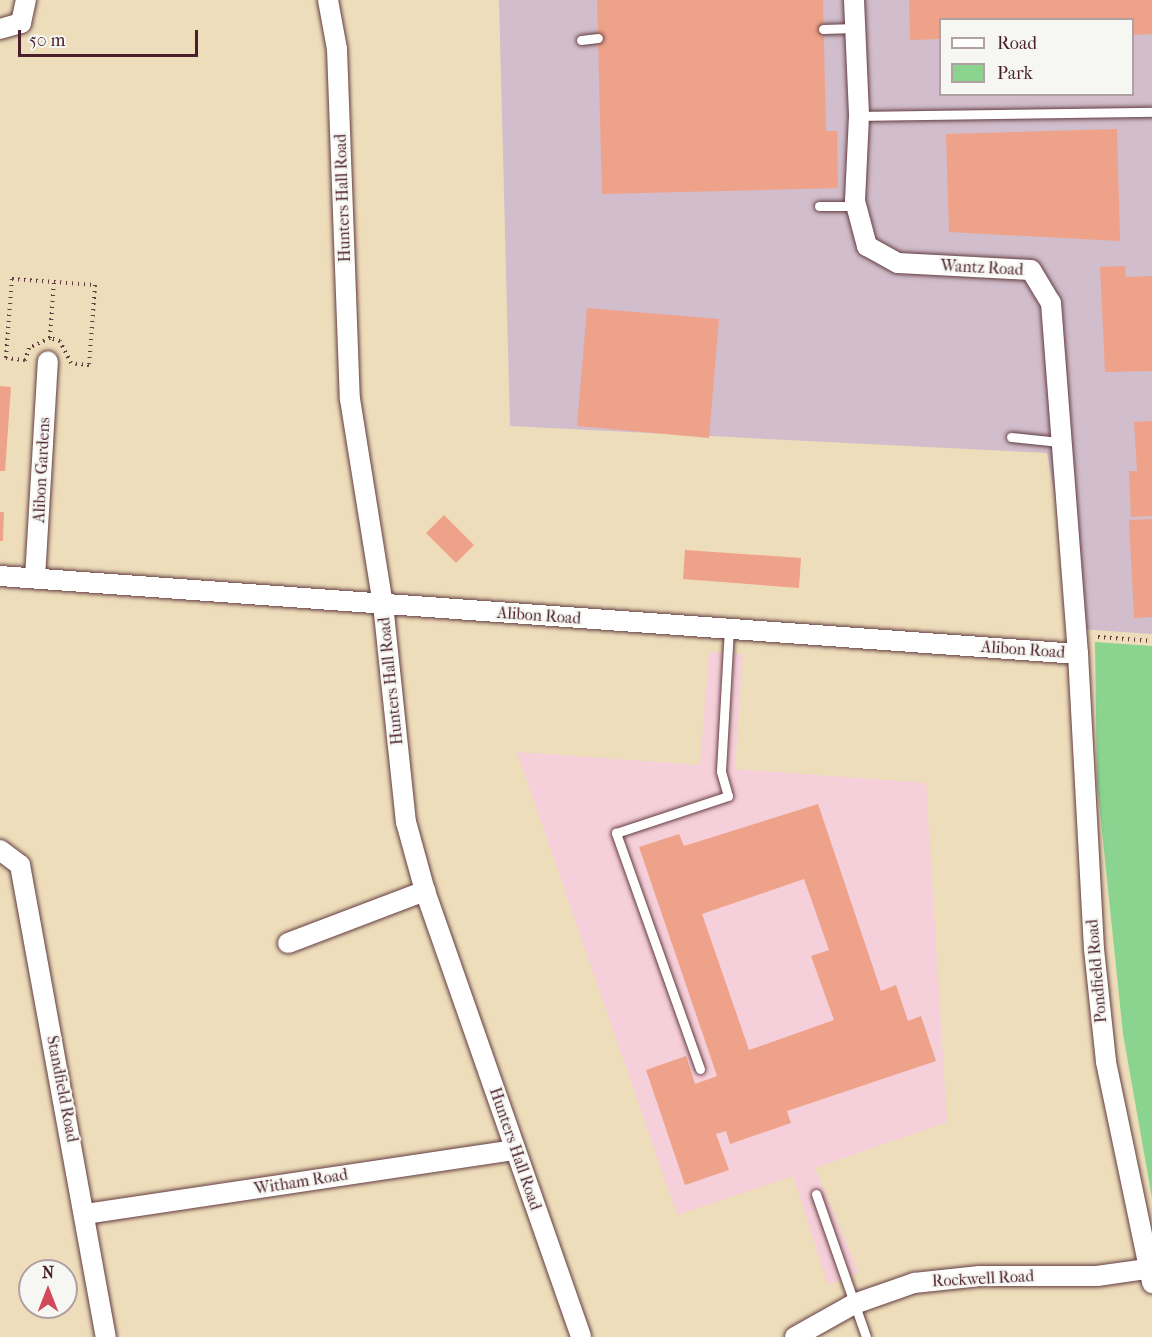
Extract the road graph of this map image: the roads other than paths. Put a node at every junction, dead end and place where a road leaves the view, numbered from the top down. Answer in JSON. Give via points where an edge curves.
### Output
{"nodes":[{"id":1,"x":26,"y":0,"type":"edge"},
{"id":2,"x":328,"y":0,"type":"edge"},
{"id":3,"x":854,"y":0,"type":"edge"},
{"id":4,"x":855,"y":28,"type":"junction"},
{"id":5,"x":0,"y":29,"type":"edge"},
{"id":6,"x":824,"y":29,"type":"dead end"},
{"id":7,"x":598,"y":38,"type":"dead end"},
{"id":8,"x":581,"y":40,"type":"dead end"},
{"id":9,"x":1152,"y":112,"type":"edge"},
{"id":10,"x":860,"y":116,"type":"junction"},
{"id":11,"x":819,"y":206,"type":"dead end"},
{"id":12,"x":856,"y":206,"type":"junction"},
{"id":13,"x":48,"y":361,"type":"dead end"},
{"id":14,"x":1011,"y":437,"type":"dead end"},
{"id":15,"x":1060,"y":442,"type":"junction"},
{"id":16,"x":0,"y":576,"type":"edge"},
{"id":17,"x":35,"y":578,"type":"junction"},
{"id":18,"x":382,"y":604,"type":"junction"},
{"id":19,"x":729,"y":629,"type":"junction"},
{"id":20,"x":1077,"y":645,"type":"junction"},
{"id":21,"x":0,"y":850,"type":"edge"},
{"id":22,"x":425,"y":891,"type":"junction"},
{"id":23,"x":288,"y":943,"type":"dead end"},
{"id":24,"x":700,"y":1069,"type":"dead end"},
{"id":25,"x":515,"y":1150,"type":"junction"},
{"id":26,"x":816,"y":1194,"type":"dead end"},
{"id":27,"x":86,"y":1214,"type":"junction"},
{"id":28,"x":1149,"y":1276,"type":"edge"},
{"id":29,"x":854,"y":1304,"type":"junction"},
{"id":30,"x":106,"y":1337,"type":"edge"},
{"id":31,"x":581,"y":1337,"type":"edge"},
{"id":32,"x":795,"y":1337,"type":"edge"},
{"id":33,"x":866,"y":1337,"type":"edge"}],
"edges":[{"from":1,"to":5,"type":"street","via":[[21,23]]},
{"from":2,"to":18,"type":"street","name":"Hunters Hall Road","via":[[337,49],[350,399]]},
{"from":3,"to":4,"type":"street","name":"Wantz Road"},
{"from":4,"to":6,"type":"lane"},
{"from":4,"to":10,"type":"street","name":"Wantz Road"},
{"from":7,"to":8,"type":"lane"},
{"from":9,"to":10,"type":"lane"},
{"from":10,"to":12,"type":"street","name":"Wantz Road"},
{"from":11,"to":12,"type":"lane"},
{"from":12,"to":15,"type":"street","name":"Wantz Road","via":[[867,246],[898,263],[1031,270],[1051,303]]},
{"from":13,"to":17,"type":"street","name":"Alibon Gardens"},
{"from":14,"to":15,"type":"lane"},
{"from":15,"to":20,"type":"street","name":"Wantz Road"},
{"from":16,"to":17,"type":"street","name":"Alibon Road"},
{"from":17,"to":18,"type":"street","name":"Alibon Road"},
{"from":18,"to":19,"type":"street","name":"Alibon Road"},
{"from":18,"to":22,"type":"street","name":"Hunters Hall Road","via":[[406,822]]},
{"from":19,"to":20,"type":"street","name":"Alibon Road"},
{"from":19,"to":24,"type":"lane","via":[[721,771],[728,796],[616,833]]},
{"from":20,"to":28,"type":"street","name":"Pondfield Road","via":[[1094,949],[1106,1062]]},
{"from":21,"to":27,"type":"street","name":"Standfield Road","via":[[20,865]]},
{"from":22,"to":23,"type":"street"},
{"from":22,"to":25,"type":"street","name":"Hunters Hall Road"},
{"from":25,"to":27,"type":"street","name":"Witham Road"},
{"from":25,"to":31,"type":"street","name":"Hunters Hall Road"},
{"from":26,"to":29,"type":"lane"},
{"from":27,"to":30,"type":"street","name":"Standfield Road"},
{"from":28,"to":29,"type":"street","name":"Rockwell Road","via":[[980,1276],[914,1283]]},
{"from":29,"to":32,"type":"street","name":"Rockwell Road"},
{"from":29,"to":33,"type":"lane"}]}
